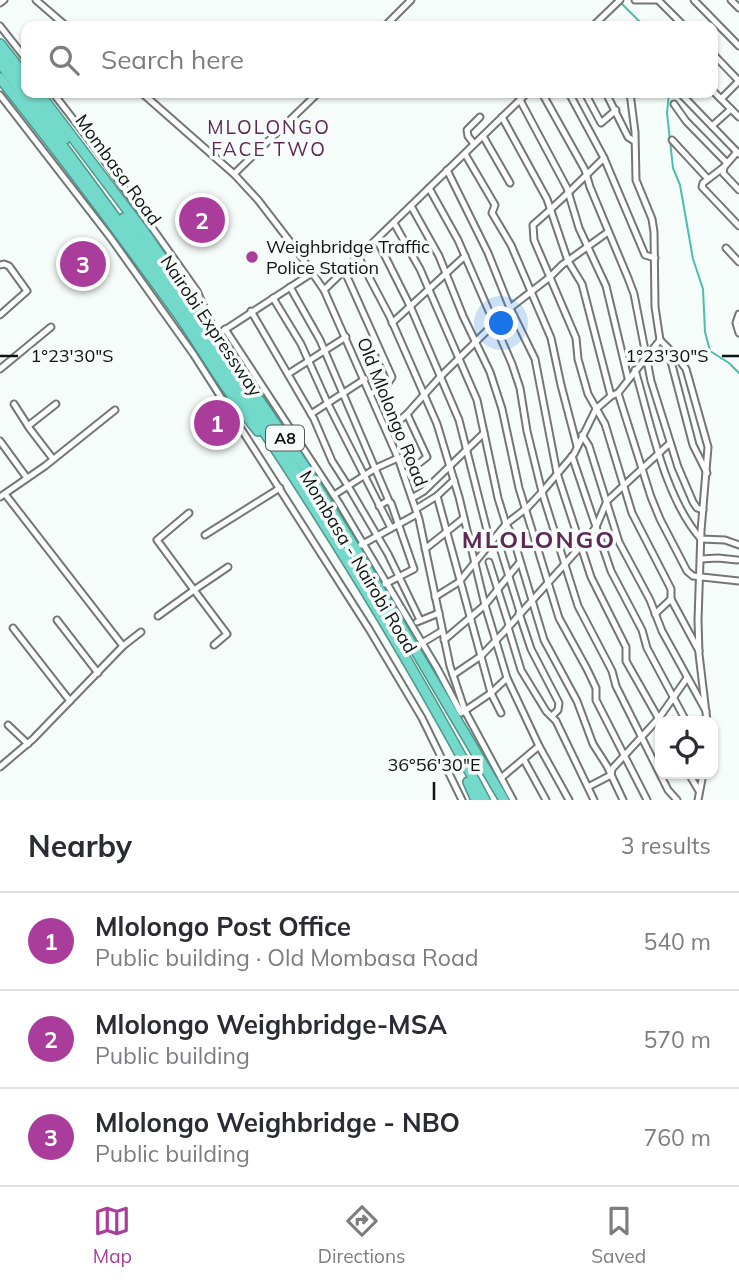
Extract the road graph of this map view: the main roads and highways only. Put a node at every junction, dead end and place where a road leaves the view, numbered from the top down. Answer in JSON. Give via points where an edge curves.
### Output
{"nodes":[{"id":1,"x":0,"y":44,"type":"edge"},
{"id":2,"x":0,"y":54,"type":"edge"},
{"id":3,"x":0,"y":63,"type":"edge"},
{"id":4,"x":21,"y":71,"type":"edge"},
{"id":5,"x":0,"y":78,"type":"edge"},
{"id":6,"x":21,"y":81,"type":"edge"},
{"id":7,"x":21,"y":91,"type":"edge"},
{"id":8,"x":27,"y":98,"type":"edge"},
{"id":9,"x":35,"y":98,"type":"edge"},
{"id":10,"x":43,"y":98,"type":"edge"},
{"id":11,"x":476,"y":800,"type":"edge"},
{"id":12,"x":485,"y":800,"type":"edge"},
{"id":13,"x":491,"y":800,"type":"edge"},
{"id":14,"x":504,"y":800,"type":"edge"}],
"edges":[{"from":1,"to":4,"type":"highway"},
{"from":2,"to":6,"type":"highway"},
{"from":3,"to":7,"type":"highway","name":"Nairobi Expressway"},
{"from":5,"to":11,"type":"highway","name":"Mombasa - Nairobi Road","number":"A8","via":[[182,320],[232,400],[258,431],[374,618]]},
{"from":8,"to":12,"type":"highway","name":"Nairobi Expressway","via":[[104,200],[263,430],[391,634]]},
{"from":9,"to":13,"type":"highway","name":"Nairobi Expressway","via":[[256,406],[387,615]]},
{"from":10,"to":14,"type":"highway","name":"Mombasa Road","number":"A8","via":[[218,331],[383,585],[460,713]]}]}
